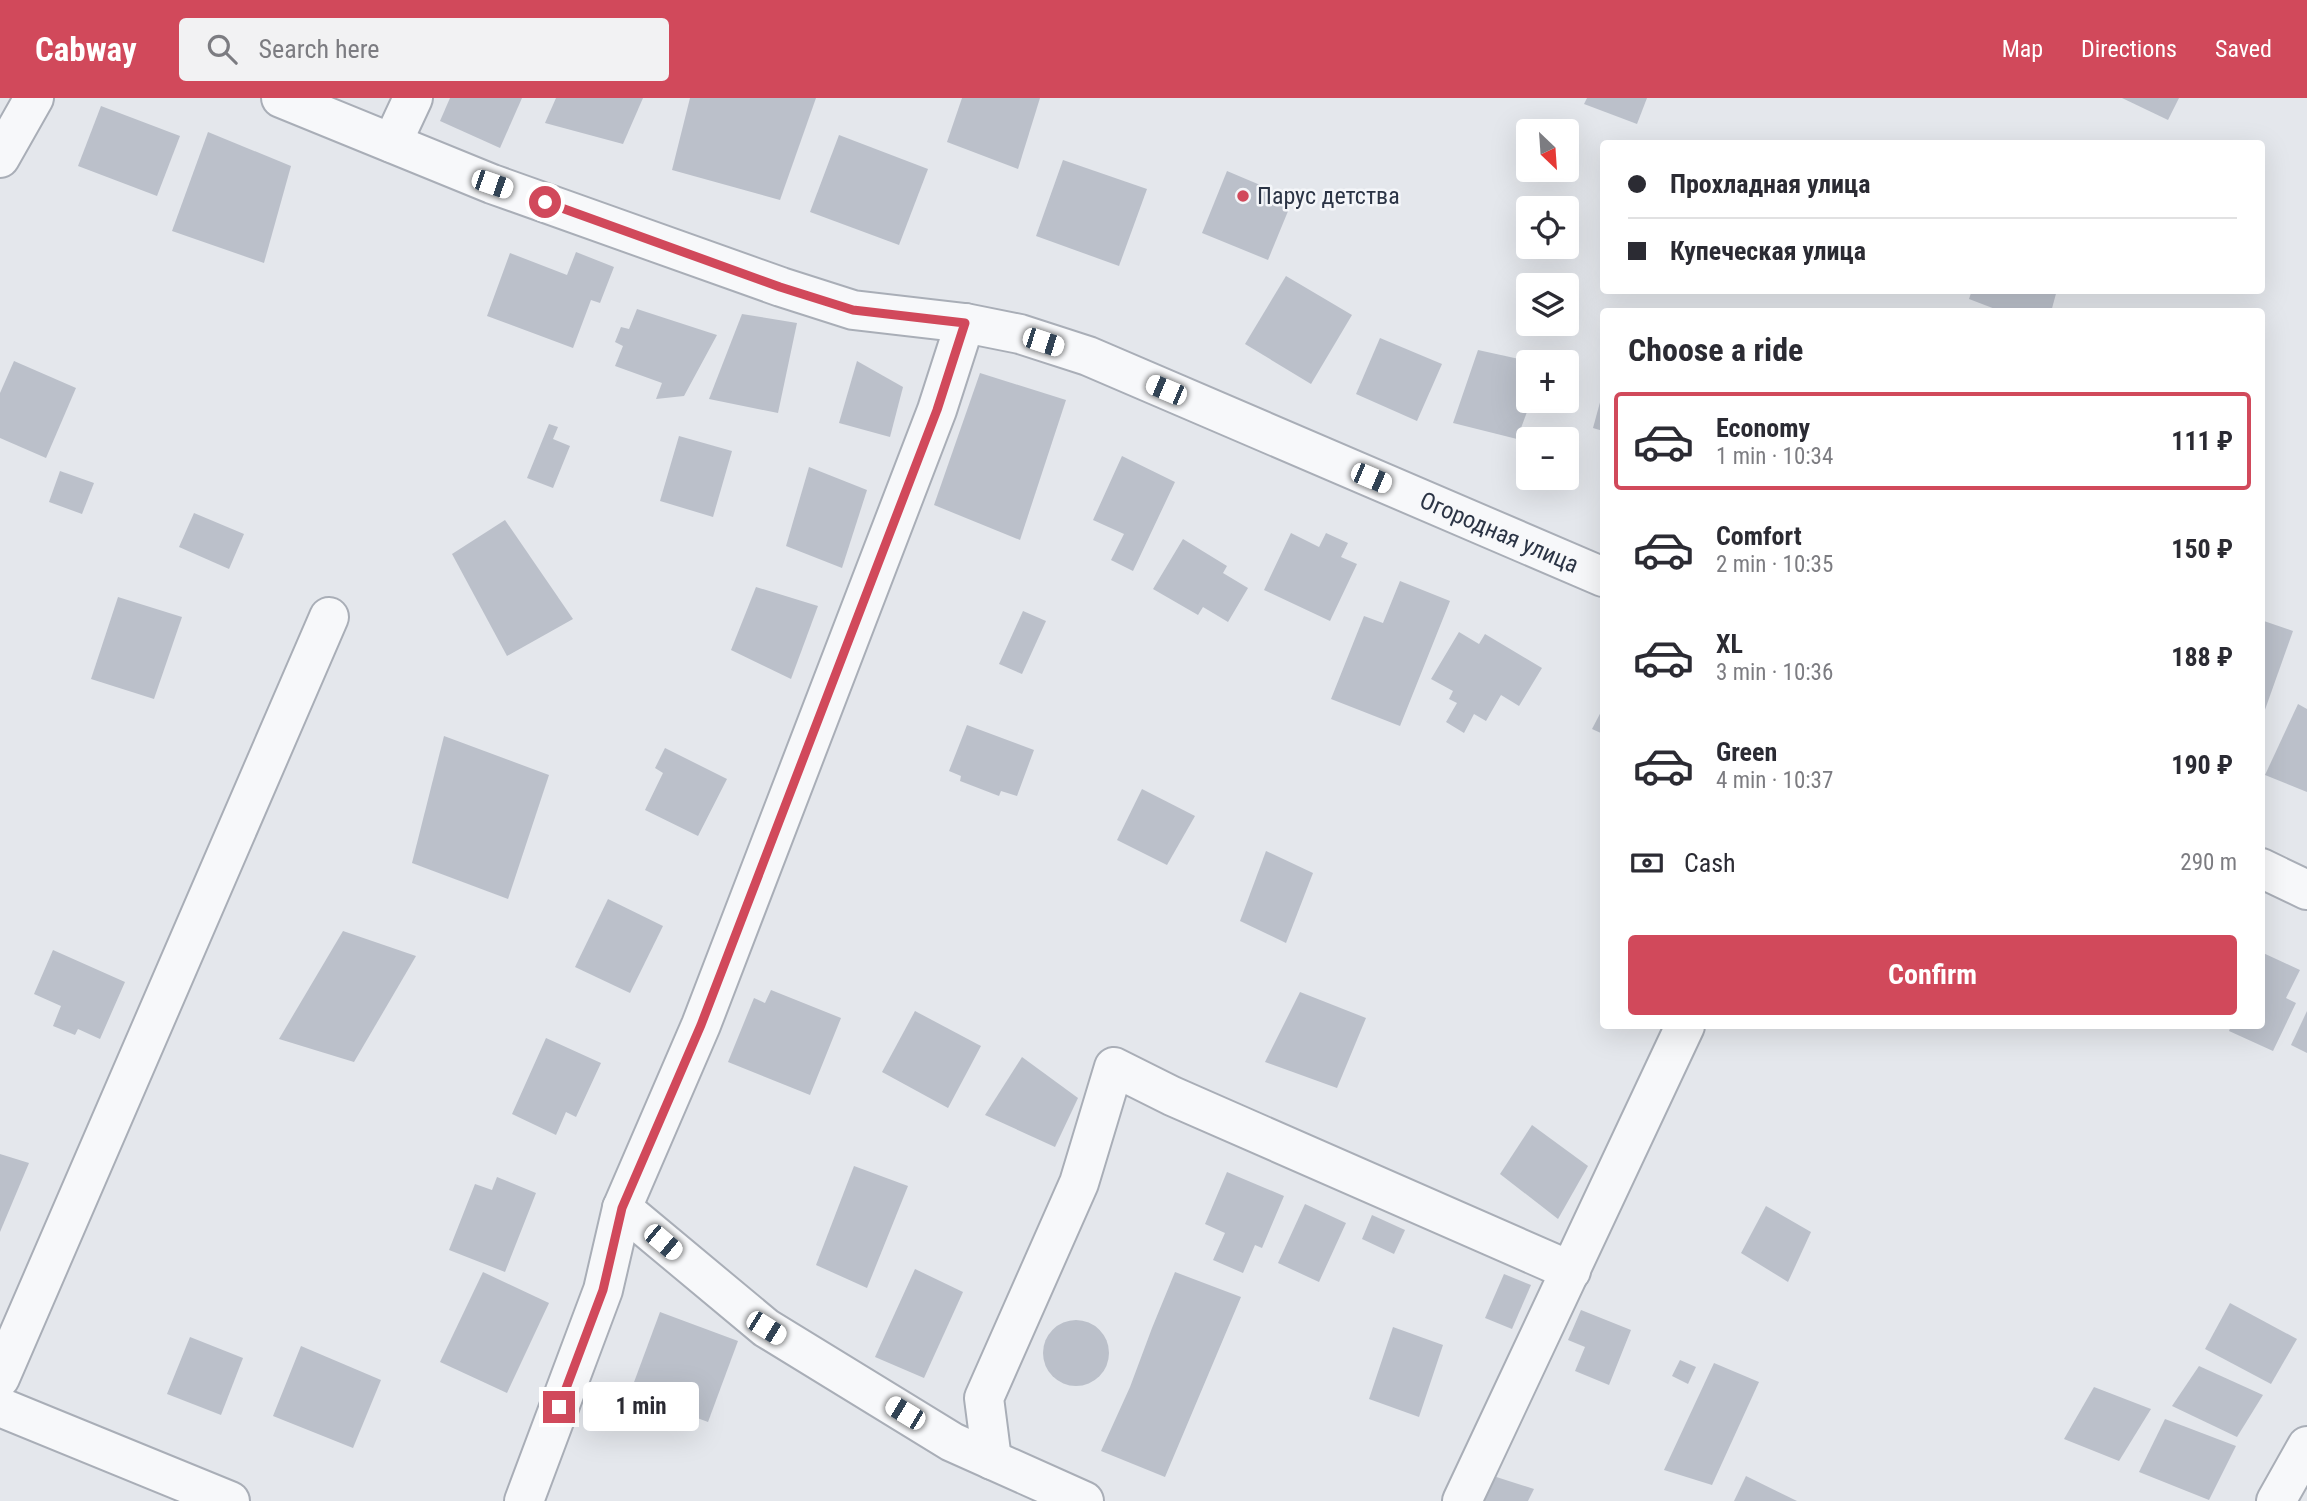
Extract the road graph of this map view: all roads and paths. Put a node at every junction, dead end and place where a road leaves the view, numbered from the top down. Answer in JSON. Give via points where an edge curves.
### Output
{"nodes":[{"id":1,"x":34,"y":98,"type":"edge"},
{"id":2,"x":281,"y":98,"type":"edge"},
{"id":3,"x":413,"y":98,"type":"edge"},
{"id":4,"x":392,"y":143,"type":"junction"},
{"id":5,"x":0,"y":158,"type":"edge"},
{"id":6,"x":965,"y":323,"type":"junction"},
{"id":7,"x":1600,"y":576,"type":"edge"},
{"id":8,"x":330,"y":617,"type":"dead end"},
{"id":9,"x":2265,"y":870,"type":"edge"},
{"id":10,"x":2307,"y":890,"type":"edge"},
{"id":11,"x":1684,"y":1029,"type":"edge"},
{"id":12,"x":622,"y":1208,"type":"junction"},
{"id":13,"x":1571,"y":1271,"type":"junction"},
{"id":14,"x":0,"y":1378,"type":"edge"},
{"id":15,"x":0,"y":1407,"type":"edge"},
{"id":16,"x":2307,"y":1446,"type":"edge"},
{"id":17,"x":992,"y":1460,"type":"junction"},
{"id":18,"x":230,"y":1501,"type":"edge"},
{"id":19,"x":524,"y":1501,"type":"edge"},
{"id":20,"x":1084,"y":1501,"type":"edge"},
{"id":21,"x":1462,"y":1501,"type":"edge"},
{"id":22,"x":2276,"y":1501,"type":"edge"}],
"edges":[{"from":1,"to":5,"type":"street"},
{"from":2,"to":4,"type":"street","name":"Огородная улица"},
{"from":3,"to":4,"type":"street"},
{"from":4,"to":6,"type":"street","name":"Огородная улица","via":[[492,184],[853,310]]},
{"from":6,"to":7,"type":"street","name":"Огородная улица","via":[[1020,334],[1088,356]]},
{"from":6,"to":12,"type":"street","via":[[937,410],[701,1025]]},
{"from":8,"to":14,"type":"street"},
{"from":9,"to":10,"type":"street"},
{"from":11,"to":13,"type":"street"},
{"from":12,"to":17,"type":"street","via":[[766,1328],[952,1442]]},
{"from":12,"to":19,"type":"street","via":[[603,1290]]},
{"from":13,"to":17,"type":"street","via":[[1114,1067],[1079,1184],[984,1398]]},
{"from":13,"to":21,"type":"street"},
{"from":15,"to":18,"type":"street"},
{"from":16,"to":22,"type":"street"},
{"from":17,"to":20,"type":"street"}]}
